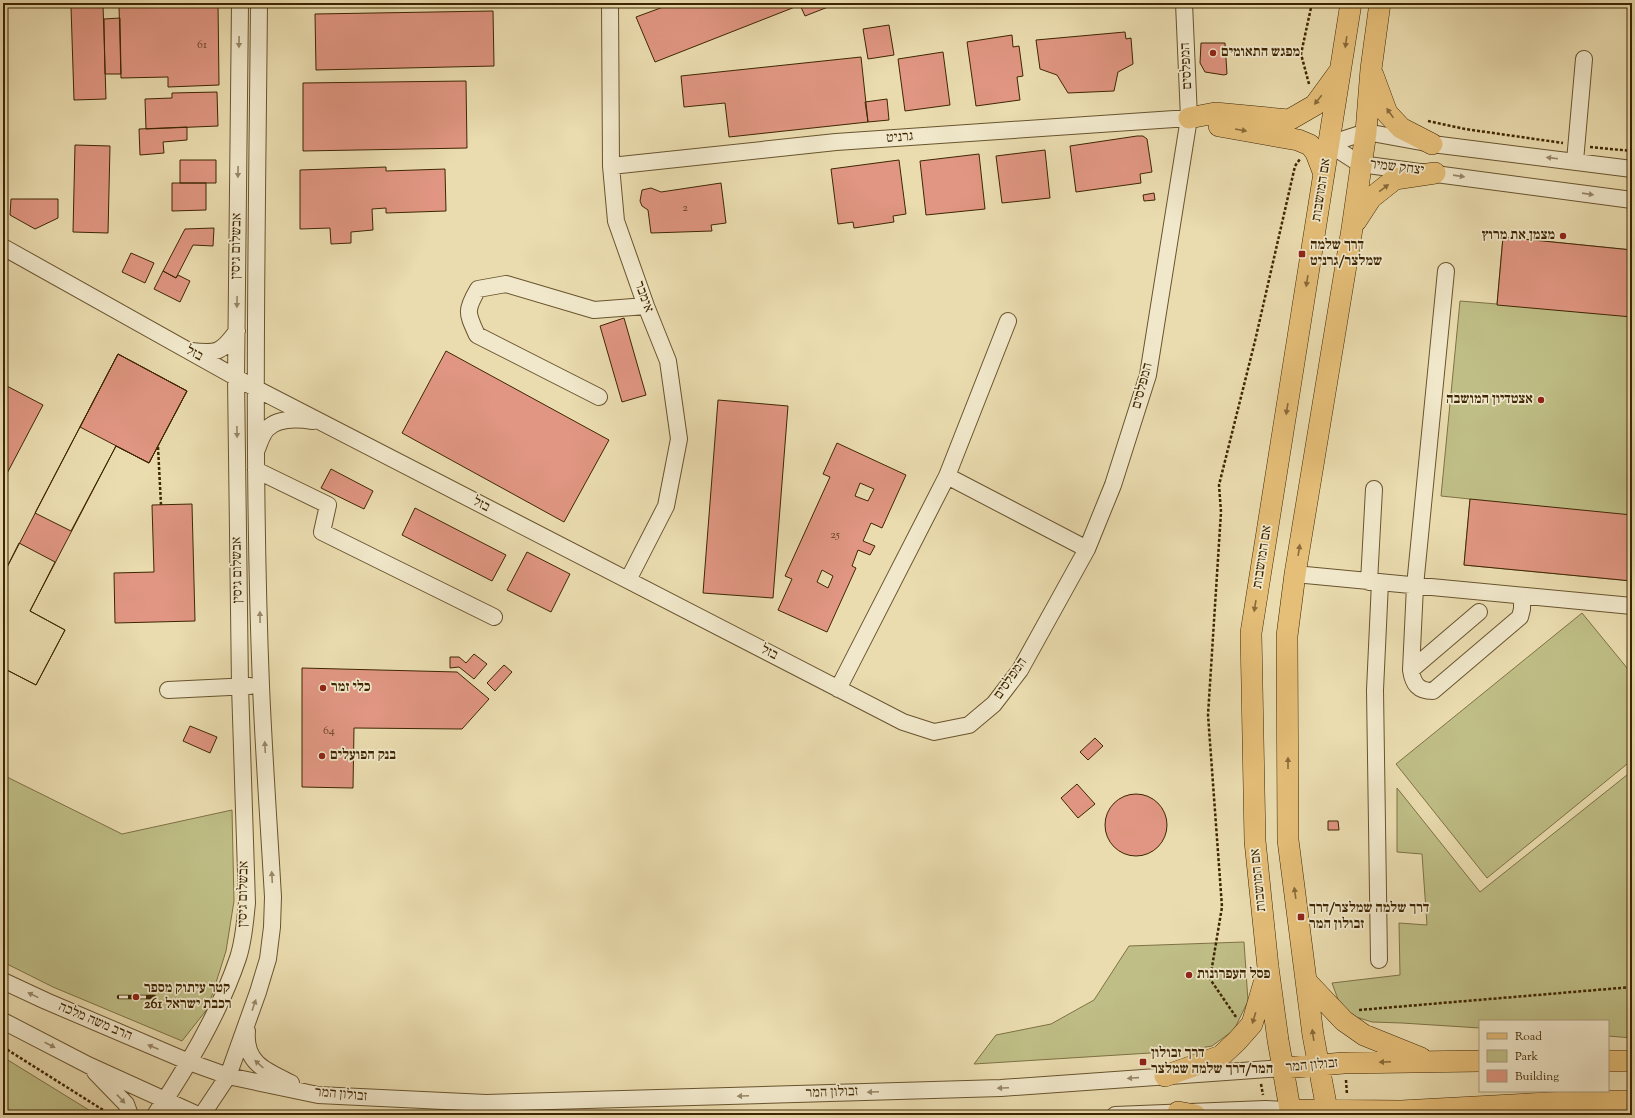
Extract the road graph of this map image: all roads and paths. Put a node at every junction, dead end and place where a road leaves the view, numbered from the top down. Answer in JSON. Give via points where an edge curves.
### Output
{"nodes":[{"id":1,"x":240,"y":3,"type":"edge"},
{"id":2,"x":258,"y":3,"type":"edge"},
{"id":3,"x":610,"y":3,"type":"edge"},
{"id":4,"x":1184,"y":3,"type":"edge"},
{"id":5,"x":1351,"y":3,"type":"edge"},
{"id":6,"x":1380,"y":3,"type":"edge"},
{"id":7,"x":1584,"y":59,"type":"dead end"},
{"id":8,"x":1342,"y":69,"type":"junction"},
{"id":9,"x":1371,"y":69,"type":"junction"},
{"id":10,"x":1189,"y":118,"type":"junction"},
{"id":11,"x":1427,"y":121,"type":"dead end"},
{"id":12,"x":1366,"y":132,"type":"junction"},
{"id":13,"x":1329,"y":144,"type":"junction"},
{"id":14,"x":1432,"y":144,"type":"junction"},
{"id":15,"x":1576,"y":145,"type":"junction"},
{"id":16,"x":1632,"y":152,"type":"edge"},
{"id":17,"x":1575,"y":161,"type":"junction"},
{"id":18,"x":1360,"y":164,"type":"junction"},
{"id":19,"x":611,"y":166,"type":"junction"},
{"id":20,"x":1632,"y":169,"type":"edge"},
{"id":21,"x":1435,"y":173,"type":"junction"},
{"id":22,"x":1324,"y":174,"type":"junction"},
{"id":23,"x":1632,"y":200,"type":"edge"},
{"id":24,"x":1352,"y":229,"type":"junction"},
{"id":25,"x":3,"y":247,"type":"edge"},
{"id":26,"x":1446,"y":271,"type":"dead end"},
{"id":27,"x":646,"y":306,"type":"junction"},
{"id":28,"x":1008,"y":321,"type":"dead end"},
{"id":29,"x":237,"y":331,"type":"junction"},
{"id":30,"x":189,"y":351,"type":"junction"},
{"id":31,"x":236,"y":378,"type":"junction"},
{"id":32,"x":256,"y":388,"type":"junction"},
{"id":33,"x":599,"y":397,"type":"dead end"},
{"id":34,"x":320,"y":422,"type":"junction"},
{"id":35,"x":158,"y":447,"type":"dead end"},
{"id":36,"x":256,"y":450,"type":"junction"},
{"id":37,"x":256,"y":470,"type":"junction"},
{"id":38,"x":947,"y":476,"type":"junction"},
{"id":39,"x":1374,"y":489,"type":"dead end"},
{"id":40,"x":161,"y":505,"type":"dead end"},
{"id":41,"x":1087,"y":549,"type":"junction"},
{"id":42,"x":1296,"y":574,"type":"junction"},
{"id":43,"x":628,"y":580,"type":"junction"},
{"id":44,"x":1374,"y":582,"type":"junction"},
{"id":45,"x":1415,"y":586,"type":"junction"},
{"id":46,"x":1522,"y":596,"type":"junction"},
{"id":47,"x":1632,"y":606,"type":"edge"},
{"id":48,"x":1479,"y":612,"type":"dead end"},
{"id":49,"x":494,"y":617,"type":"dead end"},
{"id":50,"x":1411,"y":670,"type":"junction"},
{"id":51,"x":240,"y":686,"type":"junction"},
{"id":52,"x":261,"y":686,"type":"junction"},
{"id":53,"x":838,"y":688,"type":"junction"},
{"id":54,"x":168,"y":690,"type":"dead end"},
{"id":55,"x":969,"y":725,"type":"joint"},
{"id":56,"x":1379,"y":960,"type":"dead end"},
{"id":57,"x":1268,"y":967,"type":"junction"},
{"id":58,"x":3,"y":981,"type":"edge"},
{"id":59,"x":1307,"y":982,"type":"junction"},
{"id":60,"x":1632,"y":987,"type":"edge"},
{"id":61,"x":1354,"y":1011,"type":"dead end"},
{"id":62,"x":3,"y":1021,"type":"edge"},
{"id":63,"x":248,"y":1022,"type":"junction"},
{"id":64,"x":3,"y":1047,"type":"edge"},
{"id":65,"x":1427,"y":1061,"type":"junction"},
{"id":66,"x":1479,"y":1061,"type":"edge"},
{"id":67,"x":1609,"y":1061,"type":"edge"},
{"id":68,"x":1632,"y":1061,"type":"edge"},
{"id":69,"x":189,"y":1062,"type":"junction"},
{"id":70,"x":88,"y":1065,"type":"junction"},
{"id":71,"x":1318,"y":1065,"type":"junction"},
{"id":72,"x":1283,"y":1068,"type":"junction"},
{"id":73,"x":228,"y":1076,"type":"junction"},
{"id":74,"x":1165,"y":1076,"type":"junction"},
{"id":75,"x":318,"y":1095,"type":"junction"},
{"id":76,"x":165,"y":1101,"type":"junction"},
{"id":77,"x":1632,"y":1102,"type":"edge"},
{"id":78,"x":1291,"y":1112,"type":"edge"},
{"id":79,"x":1328,"y":1113,"type":"edge"},
{"id":80,"x":1396,"y":1113,"type":"edge"},
{"id":81,"x":1186,"y":1114,"type":"edge"},
{"id":82,"x":111,"y":1115,"type":"edge"},
{"id":83,"x":130,"y":1115,"type":"edge"},
{"id":84,"x":155,"y":1115,"type":"edge"},
{"id":85,"x":198,"y":1115,"type":"edge"},
{"id":86,"x":202,"y":1115,"type":"edge"},
{"id":87,"x":1115,"y":1115,"type":"edge"}],
"edges":[{"from":1,"to":29,"type":"street","name":"אבשלום גיסין","one_way":true},
{"from":2,"to":32,"type":"street","name":"אבשלום גיסין"},
{"from":3,"to":19,"type":"street","name":"אימבר"},
{"from":4,"to":10,"type":"street","name":"המפלסים"},
{"from":5,"to":8,"type":"main road","name":"אם המושבות","one_way":true},
{"from":6,"to":9,"type":"main road"},
{"from":7,"to":15,"type":"street"},
{"from":8,"to":10,"type":"main road","one_way":true,"via":[[1315,105],[1289,120],[1214,113]]},
{"from":8,"to":13,"type":"main road","name":"אם המושבות"},
{"from":9,"to":12,"type":"main road"},
{"from":14,"to":9,"type":"main road","one_way":true,"via":[[1401,128],[1387,113]]},
{"from":10,"to":19,"type":"street","name":"גרניט","via":[[836,142]]},
{"from":10,"to":22,"type":"main road","one_way":true,"via":[[1210,125],[1298,140],[1310,145]]},
{"from":10,"to":41,"type":"street","name":"המפלסים","via":[[1148,375],[1113,485]]},
{"from":11,"to":15,"type":"path"},
{"from":12,"to":13,"type":"street","name":"יצחק שמיר"},
{"from":12,"to":14,"type":"street","name":"יצחק שמיר"},
{"from":12,"to":18,"type":"main road"},
{"from":13,"to":18,"type":"street","name":"יצחק שמיר"},
{"from":13,"to":22,"type":"main road","name":"אם המושבות"},
{"from":17,"to":14,"type":"street","name":"יצחק שמיר","one_way":true},
{"from":15,"to":16,"type":"path"},
{"from":15,"to":17,"type":"street"},
{"from":17,"to":20,"type":"street","name":"יצחק שמיר"},
{"from":18,"to":21,"type":"street","name":"יצחק שמיר"},
{"from":18,"to":24,"type":"main road"},
{"from":19,"to":27,"type":"street","name":"אימבר","via":[[616,221]]},
{"from":21,"to":23,"type":"street","name":"יצחק שמיר","one_way":true},
{"from":24,"to":21,"type":"main road","one_way":true,"via":[[1370,198],[1395,180]]},
{"from":22,"to":57,"type":"main road","name":"אם המושבות","one_way":true,"via":[[1251,633],[1255,841]]},
{"from":42,"to":24,"type":"main road","one_way":true},
{"from":25,"to":30,"type":"street","name":"בזל"},
{"from":26,"to":45,"type":"street"},
{"from":27,"to":33,"type":"street","via":[[594,310],[506,284],[478,289],[470,303],[468,316],[477,335]]},
{"from":27,"to":43,"type":"street","name":"אימבר","via":[[668,361],[679,439],[666,506]]},
{"from":28,"to":38,"type":"street"},
{"from":29,"to":30,"type":"street","via":[[220,350],[206,353]]},
{"from":29,"to":31,"type":"street","name":"אבשלום גיסין"},
{"from":30,"to":31,"type":"street","name":"בזל"},
{"from":31,"to":32,"type":"street","name":"בזל"},
{"from":31,"to":51,"type":"street","name":"אבשלום גיסין","one_way":true},
{"from":32,"to":34,"type":"street","name":"בזל"},
{"from":32,"to":36,"type":"street","name":"אבשלום גיסין"},
{"from":34,"to":36,"type":"street","via":[[300,419],[276,423],[263,434]]},
{"from":34,"to":43,"type":"street","name":"בזל"},
{"from":35,"to":40,"type":"path"},
{"from":36,"to":37,"type":"street","name":"אבשלום גיסין"},
{"from":37,"to":49,"type":"street","via":[[328,505],[322,532]]},
{"from":52,"to":37,"type":"street","name":"אבשלום גיסין","one_way":true},
{"from":38,"to":41,"type":"street"},
{"from":38,"to":53,"type":"street"},
{"from":39,"to":44,"type":"street"},
{"from":41,"to":55,"type":"street","name":"המפלסים","via":[[1020,670],[994,704]]},
{"from":42,"to":44,"type":"street"},
{"from":59,"to":42,"type":"main road","one_way":true,"via":[[1288,840],[1288,636]]},
{"from":43,"to":53,"type":"street","name":"בזל"},
{"from":44,"to":45,"type":"street"},
{"from":44,"to":56,"type":"street"},
{"from":45,"to":46,"type":"street"},
{"from":45,"to":50,"type":"street"},
{"from":46,"to":47,"type":"street"},
{"from":46,"to":50,"type":"street","via":[[1520,617],[1433,691],[1417,688]]},
{"from":48,"to":50,"type":"street"},
{"from":51,"to":52,"type":"street"},
{"from":51,"to":54,"type":"street"},
{"from":51,"to":69,"type":"street","name":"אבשלום גיסין","via":[[247,903],[244,931],[238,957],[217,1012]]},
{"from":63,"to":52,"type":"street","name":"אבשלום גיסין","one_way":true,"via":[[268,959],[272,927],[273,897]]},
{"from":53,"to":55,"type":"street","name":"בזל","via":[[903,722],[934,732]]},
{"from":57,"to":72,"type":"main road","name":"אם המושבות"},
{"from":57,"to":74,"type":"main road","one_way":true,"via":[[1252,1024],[1238,1041],[1221,1056]]},
{"from":69,"to":58,"type":"street","name":"הרב משה מלכה","one_way":true},
{"from":59,"to":65,"type":"main road","via":[[1344,1021],[1364,1035]]},
{"from":71,"to":59,"type":"main road","one_way":true},
{"from":60,"to":61,"type":"path"},
{"from":62,"to":70,"type":"street","one_way":true},
{"from":63,"to":73,"type":"street","name":"אבשלום גיסין"},
{"from":75,"to":63,"type":"street","one_way":true,"via":[[283,1080],[258,1065],[249,1054],[246,1041]]},
{"from":64,"to":82,"type":"path"},
{"from":65,"to":66,"type":"main road","name":"זבולון המר"},
{"from":65,"to":71,"type":"main road","name":"זבולון המר","one_way":true},
{"from":67,"to":68,"type":"main road"},
{"from":69,"to":73,"type":"street","name":"זבולון המר"},
{"from":69,"to":76,"type":"street","name":"אבשלום גיסין"},
{"from":70,"to":76,"type":"street"},
{"from":70,"to":83,"type":"street","one_way":true,"via":[[126,1104]]},
{"from":71,"to":72,"type":"main road","name":"זבולון המר"},
{"from":71,"to":79,"type":"main road"},
{"from":72,"to":74,"type":"street","name":"זבולון המר"},
{"from":72,"to":78,"type":"main road","name":"אם המושבות"},
{"from":73,"to":75,"type":"street","name":"זבולון המר"},
{"from":73,"to":86,"type":"street","name":"אבשלום גיסין"},
{"from":74,"to":75,"type":"street","name":"זבולון המר","one_way":true,"via":[[1001,1088],[486,1103]]},
{"from":76,"to":84,"type":"street","name":"אבשלום גיסין"},
{"from":76,"to":85,"type":"street"},
{"from":77,"to":80,"type":"main road","via":[[1585,1100]]},
{"from":78,"to":79,"type":"main road"},
{"from":78,"to":81,"type":"street","via":[[1265,1109]]},
{"from":79,"to":80,"type":"main road"},
{"from":81,"to":87,"type":"street"}]}
